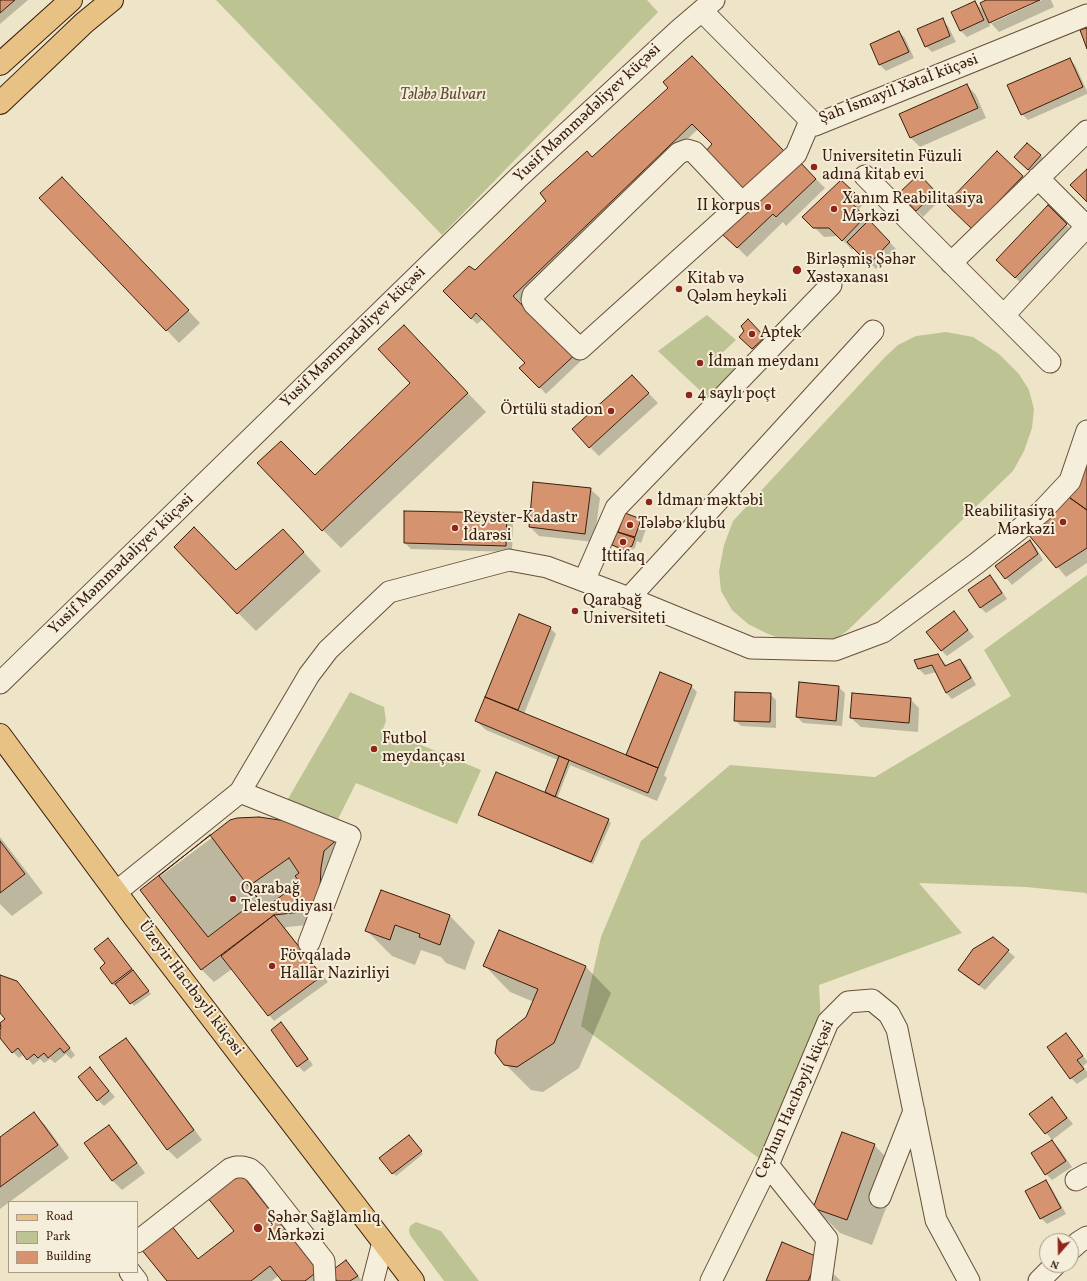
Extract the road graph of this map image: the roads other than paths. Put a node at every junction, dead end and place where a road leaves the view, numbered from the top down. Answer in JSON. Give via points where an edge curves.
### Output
{"nodes":[{"id":1,"x":71,"y":0,"type":"edge"},
{"id":2,"x":111,"y":0,"type":"edge"},
{"id":3,"x":708,"y":5,"type":"edge"},
{"id":4,"x":1087,"y":15,"type":"edge"},
{"id":5,"x":0,"y":64,"type":"edge"},
{"id":6,"x":0,"y":103,"type":"edge"},
{"id":7,"x":810,"y":121,"type":"junction"},
{"id":8,"x":1087,"y":131,"type":"edge"},
{"id":9,"x":865,"y":176,"type":"dead end"},
{"id":10,"x":1038,"y":178,"type":"junction"},
{"id":11,"x":742,"y":203,"type":"junction"},
{"id":12,"x":1087,"y":227,"type":"edge"},
{"id":13,"x":952,"y":263,"type":"junction"},
{"id":14,"x":831,"y":285,"type":"dead end"},
{"id":15,"x":1004,"y":315,"type":"junction"},
{"id":16,"x":873,"y":331,"type":"dead end"},
{"id":17,"x":1050,"y":362,"type":"dead end"},
{"id":18,"x":1085,"y":444,"type":"edge"},
{"id":19,"x":584,"y":581,"type":"junction"},
{"id":20,"x":629,"y":598,"type":"junction"},
{"id":21,"x":0,"y":683,"type":"edge"},
{"id":22,"x":0,"y":735,"type":"edge"},
{"id":23,"x":240,"y":792,"type":"junction"},
{"id":24,"x":116,"y":892,"type":"junction"},
{"id":25,"x":310,"y":943,"type":"dead end"},
{"id":26,"x":914,"y":1111,"type":"junction"},
{"id":27,"x":768,"y":1165,"type":"junction"},
{"id":28,"x":880,"y":1198,"type":"dead end"},
{"id":29,"x":138,"y":1241,"type":"edge"},
{"id":30,"x":383,"y":1242,"type":"junction"},
{"id":31,"x":131,"y":1273,"type":"edge"},
{"id":32,"x":1047,"y":1273,"type":"edge"},
{"id":33,"x":137,"y":1281,"type":"edge"},
{"id":34,"x":325,"y":1281,"type":"edge"},
{"id":35,"x":373,"y":1281,"type":"edge"},
{"id":36,"x":413,"y":1281,"type":"edge"},
{"id":37,"x":711,"y":1281,"type":"edge"},
{"id":38,"x":821,"y":1281,"type":"edge"},
{"id":39,"x":969,"y":1281,"type":"edge"},
{"id":40,"x":1039,"y":1281,"type":"edge"}],
"edges":[{"from":1,"to":5,"type":"main road"},
{"from":2,"to":6,"type":"main road"},
{"from":3,"to":7,"type":"street","name":"Şah İsmayil Xətaİ küçəsi"},
{"from":3,"to":21,"type":"street","name":"Yusif Məmmədəliyev küçəsi","via":[[520,176]]},
{"from":4,"to":7,"type":"street","name":"Şah İsmayil Xətaİ küçəsi","via":[[815,125]]},
{"from":7,"to":11,"type":"street","via":[[796,154]]},
{"from":8,"to":10,"type":"street"},
{"from":9,"to":13,"type":"street"},
{"from":10,"to":12,"type":"street"},
{"from":10,"to":13,"type":"street"},
{"from":11,"to":11,"type":"street","via":[[694,152],[688,150],[679,153],[534,295],[532,300],[580,349]]},
{"from":12,"to":15,"type":"street"},
{"from":13,"to":15,"type":"street"},
{"from":14,"to":19,"type":"street","via":[[616,508]]},
{"from":15,"to":17,"type":"street"},
{"from":16,"to":20,"type":"street"},
{"from":18,"to":20,"type":"street","via":[[1070,481],[1040,512],[977,563],[883,632],[835,650],[751,648]]},
{"from":19,"to":20,"type":"street"},
{"from":19,"to":23,"type":"street","via":[[547,567],[508,560],[389,592],[328,650],[309,675]]},
{"from":22,"to":24,"type":"main road","name":"Üzeyir Hacıbəyli küçəsi"},
{"from":23,"to":24,"type":"street"},
{"from":23,"to":25,"type":"street","via":[[350,836]]},
{"from":24,"to":30,"type":"main road","name":"Üzeyir Hacıbəyli küçəsi"},
{"from":26,"to":27,"type":"street","name":"Ceyhun Hacıbəyli küçəsi","via":[[897,1030],[889,1014],[872,1000],[848,1002],[828,1022]]},
{"from":26,"to":28,"type":"street"},
{"from":26,"to":39,"type":"street","name":"Ceyhun Hacıbəyli küçəsi","via":[[936,1220]]},
{"from":27,"to":37,"type":"street","name":"Ceyhun Hacıbəyli küçəsi"},
{"from":27,"to":38,"type":"street","via":[[826,1239]]},
{"from":29,"to":34,"type":"street","via":[[230,1168],[243,1167],[256,1174],[324,1261]]},
{"from":30,"to":35,"type":"street"},
{"from":30,"to":36,"type":"main road","name":"Üzeyir Hacıbəyli küçəsi"},
{"from":31,"to":33,"type":"street"},
{"from":32,"to":40,"type":"street"}]}
